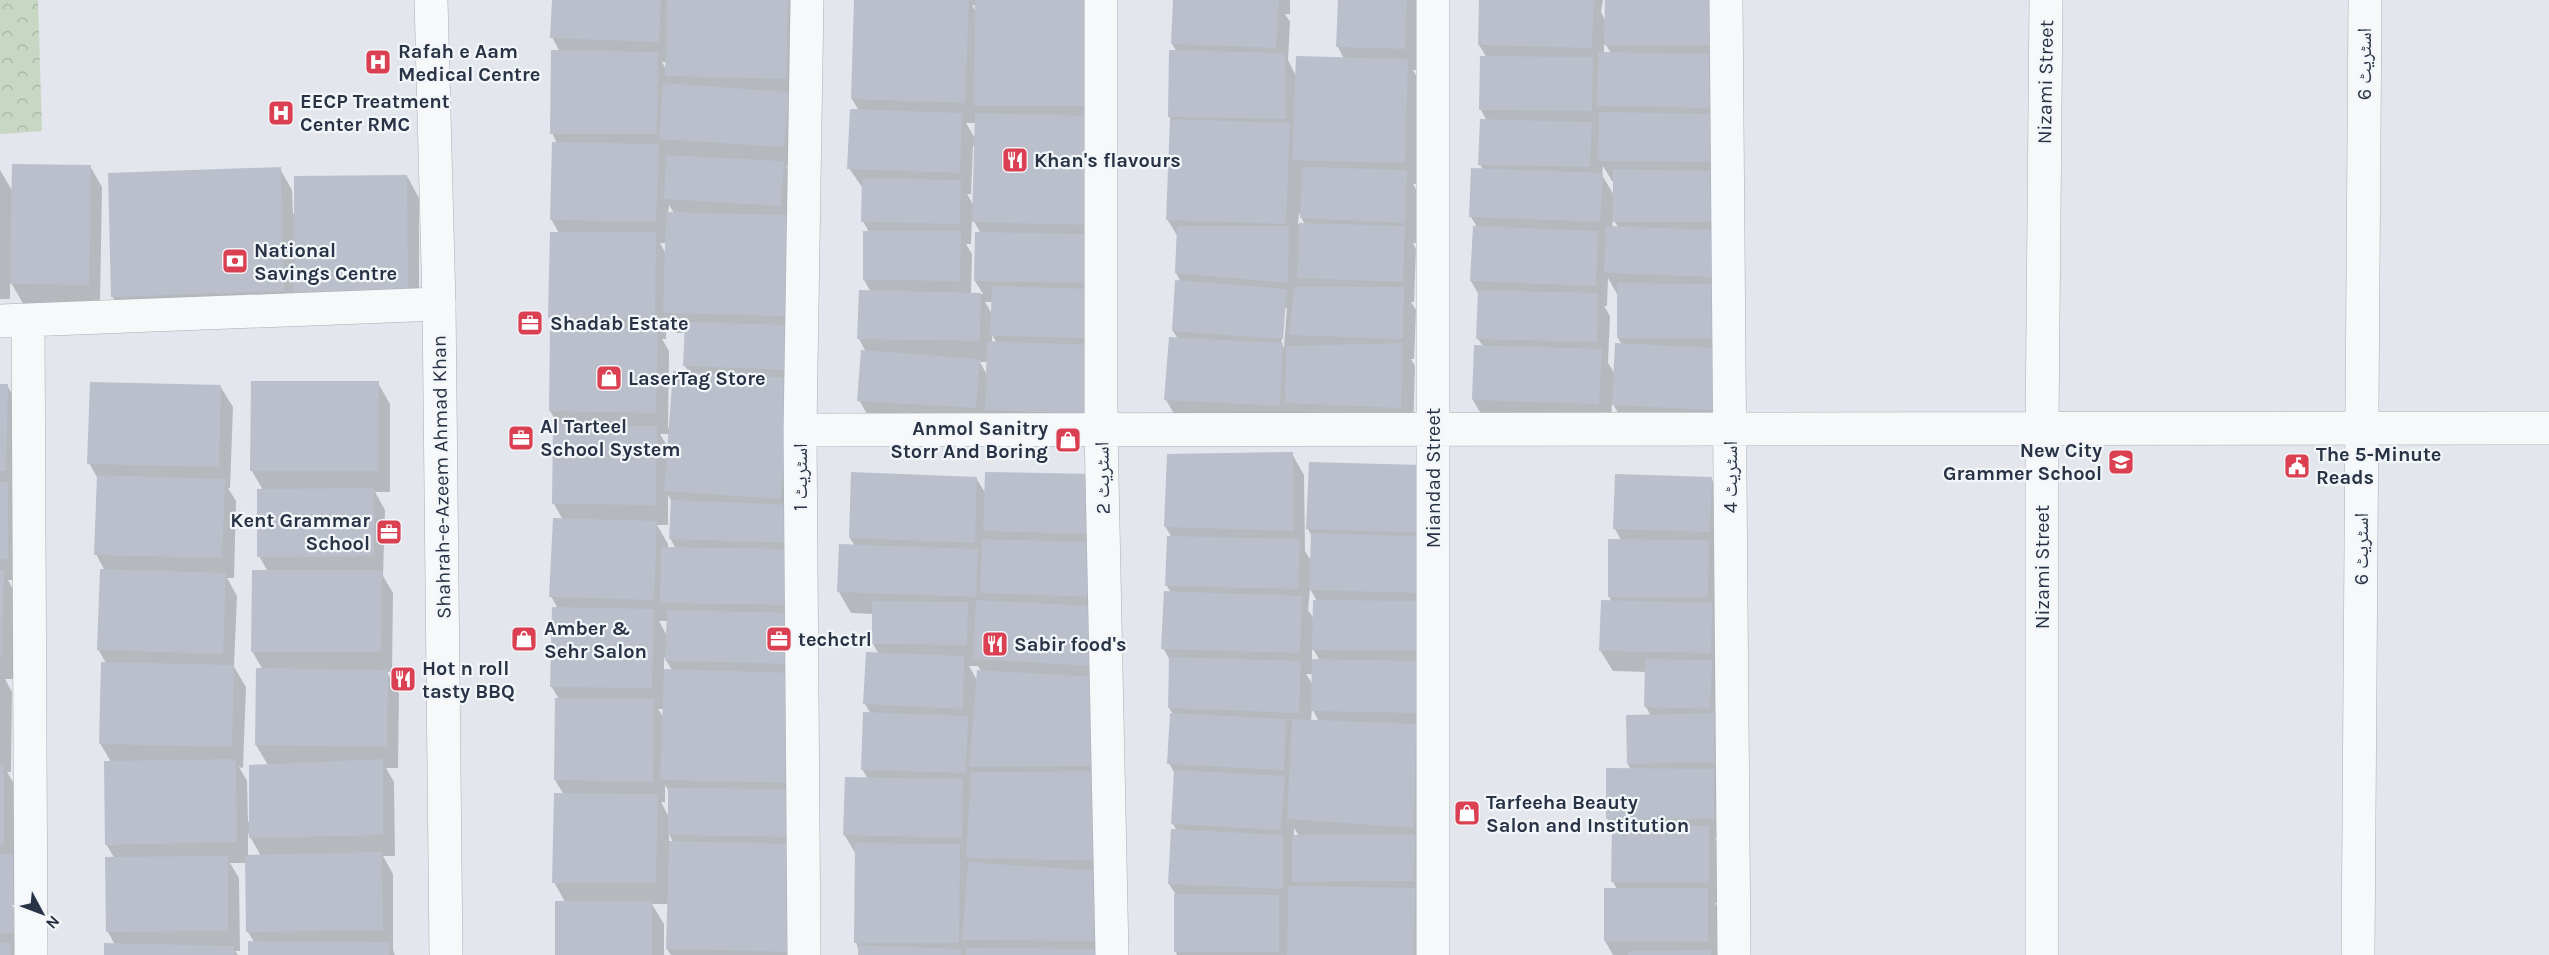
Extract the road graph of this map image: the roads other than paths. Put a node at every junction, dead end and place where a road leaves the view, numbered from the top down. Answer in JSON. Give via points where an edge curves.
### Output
{"nodes":[{"id":1,"x":431,"y":0,"type":"edge"},
{"id":2,"x":807,"y":0,"type":"edge"},
{"id":3,"x":1101,"y":0,"type":"edge"},
{"id":4,"x":1432,"y":0,"type":"edge"},
{"id":5,"x":1726,"y":0,"type":"edge"},
{"id":6,"x":2046,"y":0,"type":"edge"},
{"id":7,"x":2365,"y":0,"type":"edge"},
{"id":8,"x":439,"y":304,"type":"junction"},
{"id":9,"x":14,"y":320,"type":"edge"},
{"id":10,"x":2362,"y":427,"type":"junction"},
{"id":11,"x":1730,"y":428,"type":"junction"},
{"id":12,"x":2042,"y":428,"type":"junction"},
{"id":13,"x":2549,"y":428,"type":"edge"},
{"id":14,"x":1433,"y":429,"type":"junction"},
{"id":15,"x":800,"y":430,"type":"junction"},
{"id":16,"x":1101,"y":430,"type":"junction"},
{"id":17,"x":31,"y":955,"type":"edge"},
{"id":18,"x":446,"y":955,"type":"edge"},
{"id":19,"x":804,"y":955,"type":"edge"},
{"id":20,"x":1112,"y":955,"type":"edge"},
{"id":21,"x":1433,"y":955,"type":"edge"},
{"id":22,"x":1734,"y":955,"type":"edge"},
{"id":23,"x":2042,"y":955,"type":"edge"},
{"id":24,"x":2358,"y":955,"type":"edge"}],
"edges":[{"from":1,"to":8,"type":"street","name":"Shahrah-e-Azeem Ahmad Khan"},
{"from":2,"to":15,"type":"street","name":"اسٹریٹ 1"},
{"from":3,"to":16,"type":"street","name":"اسٹریٹ 2"},
{"from":4,"to":14,"type":"street","name":"Miandad Street"},
{"from":5,"to":11,"type":"street","name":"اسٹریٹ 4"},
{"from":6,"to":12,"type":"street","name":"Nizami Street"},
{"from":7,"to":10,"type":"street","name":"اسٹریٹ 6"},
{"from":8,"to":9,"type":"street"},
{"from":8,"to":18,"type":"street","name":"Shahrah-e-Azeem Ahmad Khan"},
{"from":9,"to":17,"type":"street"},
{"from":10,"to":12,"type":"street"},
{"from":10,"to":13,"type":"street"},
{"from":10,"to":24,"type":"street","name":"اسٹریٹ 6"},
{"from":11,"to":12,"type":"street"},
{"from":11,"to":14,"type":"street"},
{"from":11,"to":22,"type":"street","name":"اسٹریٹ 4"},
{"from":12,"to":23,"type":"street","name":"Nizami Street"},
{"from":14,"to":16,"type":"street"},
{"from":14,"to":21,"type":"street","name":"Miandad Street"},
{"from":15,"to":16,"type":"street"},
{"from":15,"to":19,"type":"street","name":"اسٹریٹ 1"},
{"from":16,"to":20,"type":"street","name":"اسٹریٹ 2"}]}
